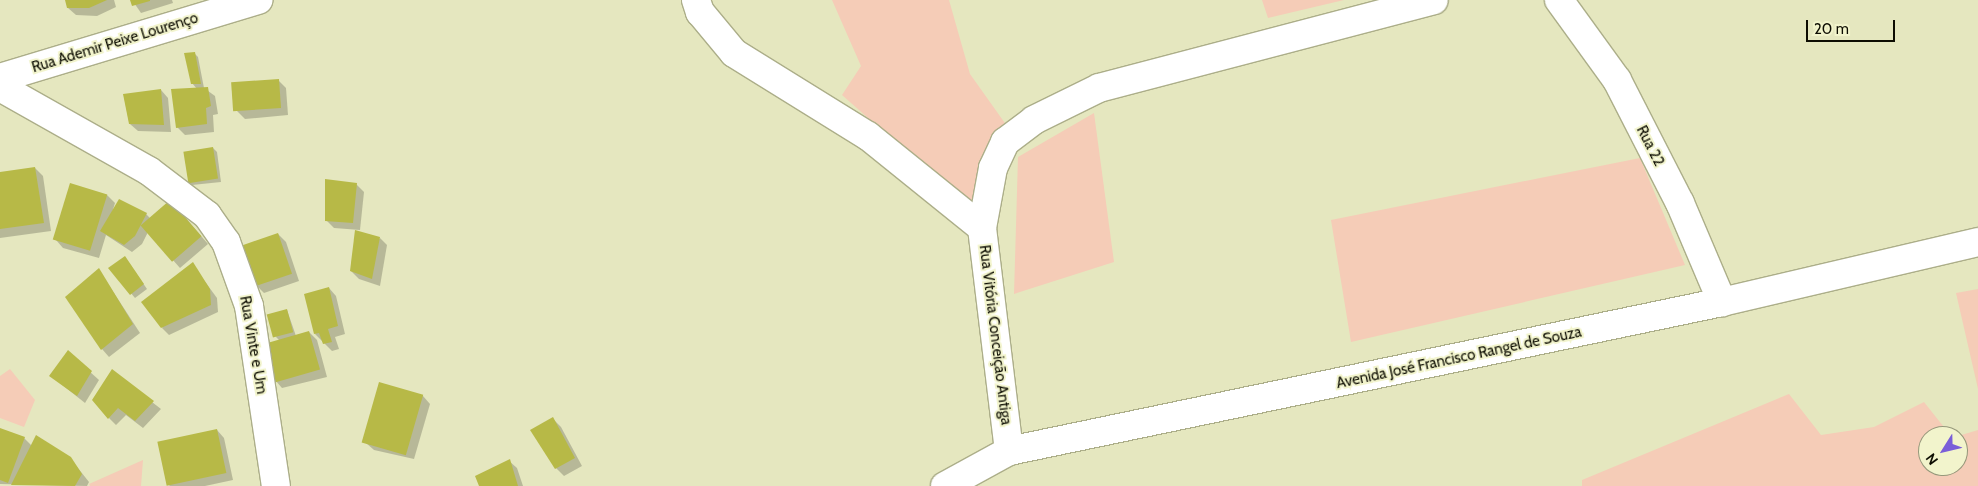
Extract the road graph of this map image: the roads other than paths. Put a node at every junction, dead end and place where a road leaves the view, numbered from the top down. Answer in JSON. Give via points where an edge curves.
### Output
{"nodes":[{"id":1,"x":259,"y":0,"type":"edge"},
{"id":2,"x":696,"y":0,"type":"edge"},
{"id":3,"x":1434,"y":0,"type":"edge"},
{"id":4,"x":1559,"y":0,"type":"edge"},
{"id":5,"x":0,"y":78,"type":"edge"},
{"id":6,"x":0,"y":87,"type":"edge"},
{"id":7,"x":982,"y":228,"type":"junction"},
{"id":8,"x":1978,"y":242,"type":"edge"},
{"id":9,"x":1722,"y":302,"type":"junction"},
{"id":10,"x":1010,"y":451,"type":"junction"},
{"id":11,"x":276,"y":486,"type":"edge"},
{"id":12,"x":945,"y":486,"type":"edge"}],
"edges":[{"from":1,"to":5,"type":"street","name":"Rua Ademir Peixe Lourenço"},
{"from":2,"to":7,"type":"street","name":"Rua Vitória Conceição Antiga","via":[[700,12],[734,54],[868,136]]},
{"from":3,"to":7,"type":"street","via":[[1099,88],[1034,120],[1005,142],[993,168]]},
{"from":4,"to":9,"type":"street","name":"Rua 22","via":[[1617,80],[1680,203]]},
{"from":6,"to":11,"type":"street","name":"Rua Vinte e Um","via":[[149,170],[207,215],[226,242],[248,306]]},
{"from":7,"to":10,"type":"street","name":"Rua Vitória Conceição Antiga"},
{"from":8,"to":9,"type":"street","name":"Avenida José Francisco Rangel de Souza"},
{"from":9,"to":10,"type":"street","name":"Avenida José Francisco Rangel de Souza"},
{"from":10,"to":12,"type":"street","name":"Avenida José Francisco Rangel de Souza"}]}
